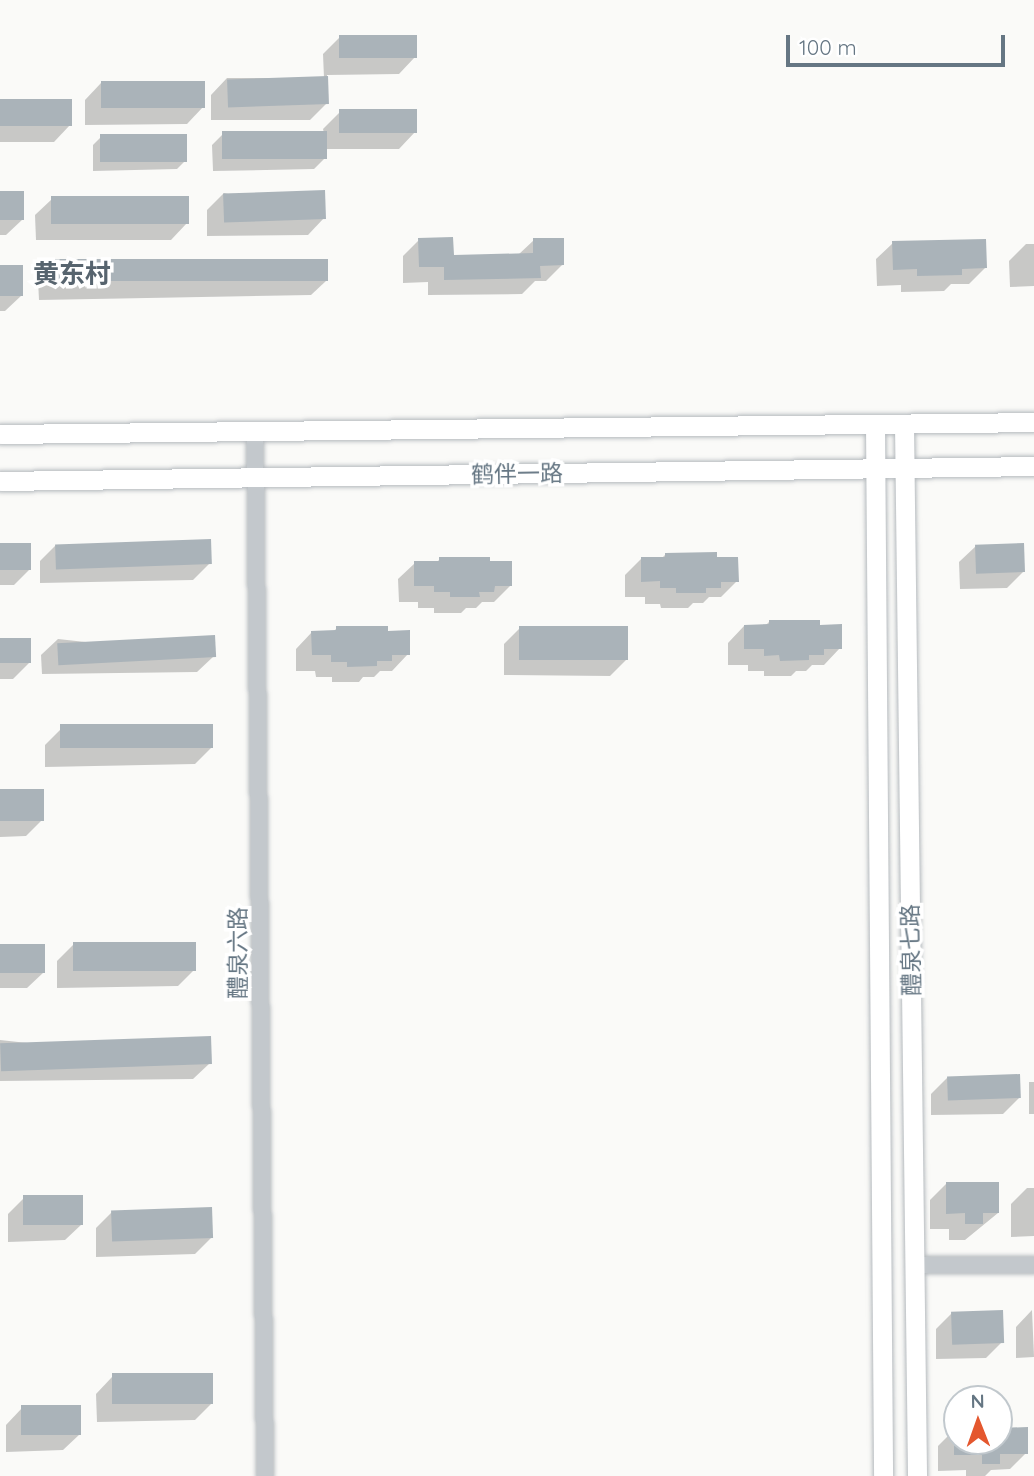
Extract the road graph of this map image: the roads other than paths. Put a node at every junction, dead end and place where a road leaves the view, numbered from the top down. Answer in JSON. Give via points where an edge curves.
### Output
{"nodes":[{"id":1,"x":1034,"y":422,"type":"edge"},
{"id":2,"x":875,"y":424,"type":"junction"},
{"id":3,"x":904,"y":424,"type":"junction"},
{"id":4,"x":256,"y":430,"type":"junction"},
{"id":5,"x":0,"y":434,"type":"edge"},
{"id":6,"x":1034,"y":466,"type":"edge"},
{"id":7,"x":905,"y":468,"type":"junction"},
{"id":8,"x":873,"y":469,"type":"junction"},
{"id":9,"x":256,"y":478,"type":"junction"},
{"id":10,"x":0,"y":481,"type":"edge"},
{"id":11,"x":914,"y":1265,"type":"junction"},
{"id":12,"x":1034,"y":1265,"type":"edge"},
{"id":13,"x":265,"y":1476,"type":"edge"},
{"id":14,"x":883,"y":1476,"type":"edge"},
{"id":15,"x":917,"y":1476,"type":"edge"}],
"edges":[{"from":1,"to":3,"type":"main road","name":"鹤伴一路"},
{"from":2,"to":3,"type":"main road","name":"鹤伴一路"},
{"from":2,"to":4,"type":"main road","name":"鹤伴一路"},
{"from":2,"to":8,"type":"main road"},
{"from":3,"to":7,"type":"main road","name":"醴泉七路"},
{"from":4,"to":5,"type":"main road","name":"鹤伴一路"},
{"from":4,"to":9,"type":"street","name":"醴泉六路"},
{"from":6,"to":7,"type":"main road","name":"鹤伴一路"},
{"from":7,"to":8,"type":"main road","name":"鹤伴一路"},
{"from":7,"to":11,"type":"main road","name":"醴泉七路"},
{"from":8,"to":9,"type":"main road","name":"鹤伴一路"},
{"from":8,"to":14,"type":"main road"},
{"from":9,"to":10,"type":"main road","name":"鹤伴一路"},
{"from":9,"to":13,"type":"street","name":"醴泉六路"},
{"from":11,"to":12,"type":"street"},
{"from":11,"to":15,"type":"main road","name":"醴泉七路"}]}
